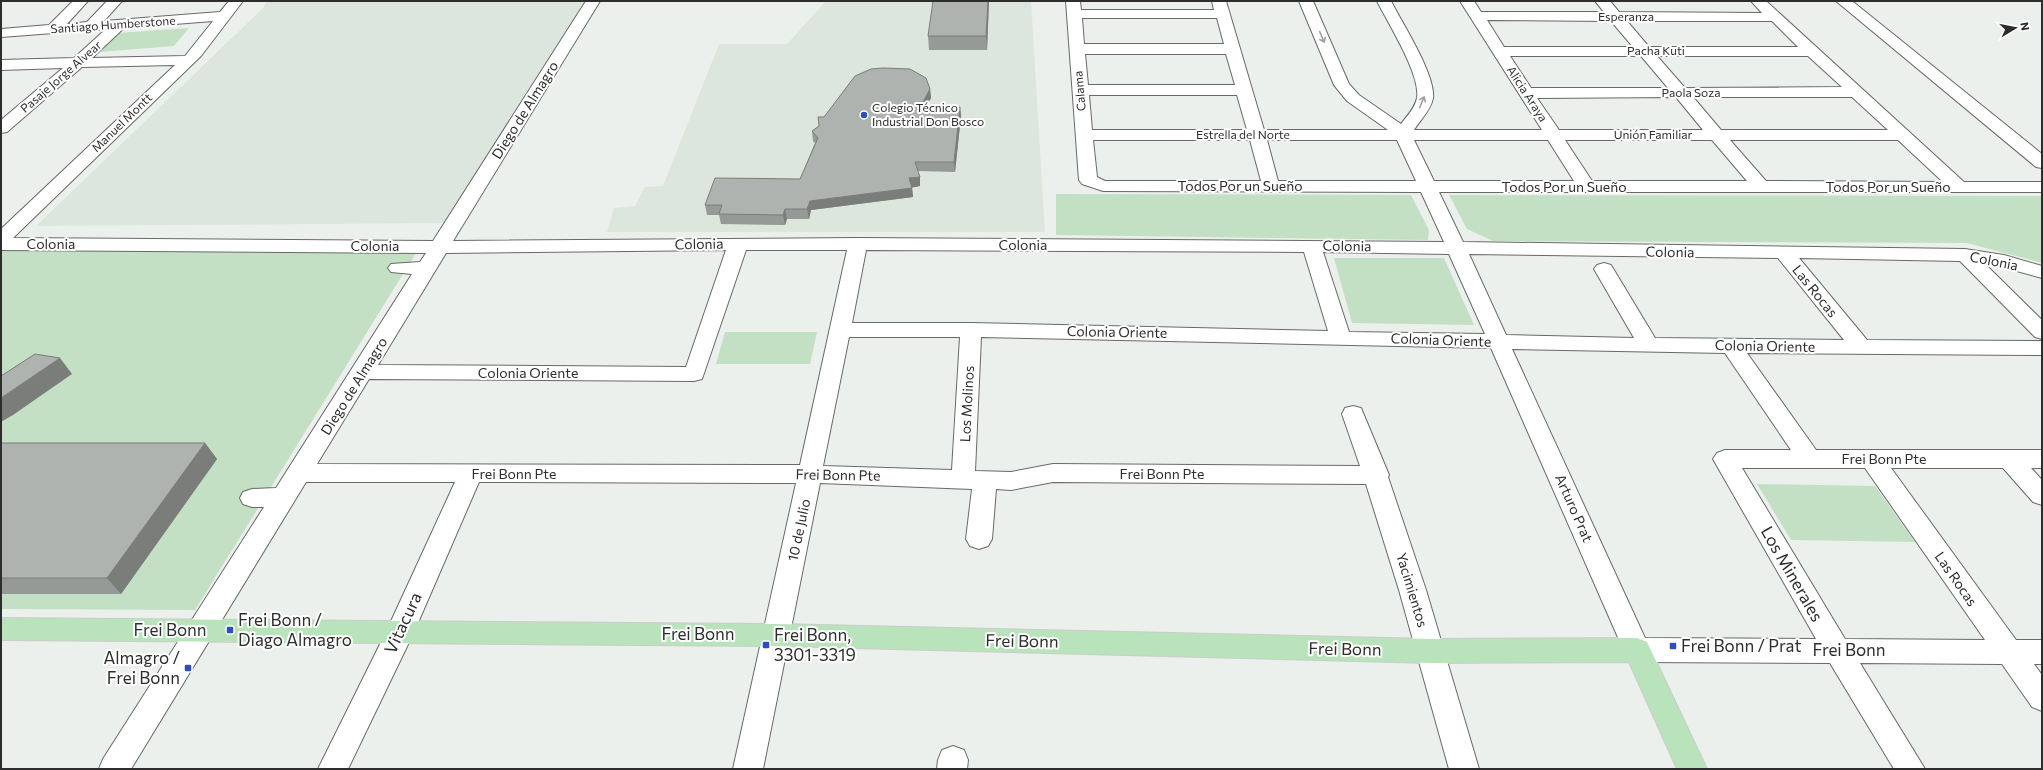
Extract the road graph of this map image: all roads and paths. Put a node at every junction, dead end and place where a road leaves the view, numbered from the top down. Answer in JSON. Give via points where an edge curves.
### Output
{"nodes":[{"id":1,"x":81,"y":1,"type":"edge"},
{"id":2,"x":115,"y":1,"type":"edge"},
{"id":3,"x":236,"y":1,"type":"edge"},
{"id":4,"x":593,"y":1,"type":"edge"},
{"id":5,"x":1306,"y":1,"type":"edge"},
{"id":6,"x":1384,"y":1,"type":"edge"},
{"id":7,"x":1467,"y":1,"type":"edge"},
{"id":8,"x":1602,"y":1,"type":"edge"},
{"id":9,"x":1758,"y":1,"type":"edge"},
{"id":10,"x":1843,"y":1,"type":"edge"},
{"id":11,"x":1073,"y":7,"type":"edge"},
{"id":12,"x":1221,"y":8,"type":"edge"},
{"id":13,"x":224,"y":16,"type":"junction"},
{"id":14,"x":1477,"y":16,"type":"junction"},
{"id":15,"x":1616,"y":17,"type":"junction"},
{"id":16,"x":1775,"y":17,"type":"junction"},
{"id":17,"x":120,"y":24,"type":"junction"},
{"id":18,"x":91,"y":26,"type":"junction"},
{"id":19,"x":53,"y":29,"type":"junction"},
{"id":20,"x":1,"y":33,"type":"edge"},
{"id":21,"x":1077,"y":49,"type":"junction"},
{"id":22,"x":1233,"y":49,"type":"junction"},
{"id":23,"x":1645,"y":51,"type":"junction"},
{"id":24,"x":1812,"y":51,"type":"junction"},
{"id":25,"x":1499,"y":52,"type":"junction"},
{"id":26,"x":188,"y":60,"type":"junction"},
{"id":27,"x":77,"y":64,"type":"junction"},
{"id":28,"x":1,"y":65,"type":"edge"},
{"id":29,"x":1080,"y":90,"type":"junction"},
{"id":30,"x":1244,"y":90,"type":"junction"},
{"id":31,"x":1856,"y":92,"type":"junction"},
{"id":32,"x":1526,"y":93,"type":"junction"},
{"id":33,"x":1681,"y":93,"type":"junction"},
{"id":34,"x":9,"y":115,"type":"edge"},
{"id":35,"x":1,"y":128,"type":"edge"},
{"id":36,"x":1084,"y":135,"type":"junction"},
{"id":37,"x":1257,"y":135,"type":"junction"},
{"id":38,"x":1403,"y":135,"type":"junction"},
{"id":39,"x":1553,"y":135,"type":"junction"},
{"id":40,"x":1717,"y":135,"type":"junction"},
{"id":41,"x":1904,"y":135,"type":"junction"},
{"id":42,"x":2042,"y":163,"type":"edge"},
{"id":43,"x":1088,"y":180,"type":"joint"},
{"id":44,"x":1271,"y":186,"type":"junction"},
{"id":45,"x":1428,"y":186,"type":"junction"},
{"id":46,"x":1586,"y":186,"type":"junction"},
{"id":47,"x":1761,"y":187,"type":"junction"},
{"id":48,"x":1959,"y":187,"type":"junction"},
{"id":49,"x":2042,"y":187,"type":"edge"},
{"id":50,"x":1,"y":239,"type":"edge"},
{"id":51,"x":1,"y":244,"type":"edge"},
{"id":52,"x":738,"y":244,"type":"junction"},
{"id":53,"x":858,"y":244,"type":"junction"},
{"id":54,"x":1312,"y":246,"type":"junction"},
{"id":55,"x":441,"y":247,"type":"junction"},
{"id":56,"x":1457,"y":248,"type":"junction"},
{"id":57,"x":1785,"y":254,"type":"junction"},
{"id":58,"x":1965,"y":255,"type":"junction"},
{"id":59,"x":398,"y":268,"type":"dead end"},
{"id":60,"x":428,"y":268,"type":"junction"},
{"id":61,"x":1604,"y":269,"type":"dead end"},
{"id":62,"x":2042,"y":272,"type":"edge"},
{"id":63,"x":840,"y":330,"type":"junction"},
{"id":64,"x":971,"y":330,"type":"junction"},
{"id":65,"x":2042,"y":332,"type":"edge"},
{"id":66,"x":1340,"y":337,"type":"junction"},
{"id":67,"x":1500,"y":342,"type":"junction"},
{"id":68,"x":1649,"y":345,"type":"junction"},
{"id":69,"x":1731,"y":346,"type":"junction"},
{"id":70,"x":1861,"y":347,"type":"junction"},
{"id":71,"x":2042,"y":348,"type":"edge"},
{"id":72,"x":363,"y":372,"type":"junction"},
{"id":73,"x":1353,"y":414,"type":"dead end"},
{"id":74,"x":1725,"y":459,"type":"joint"},
{"id":75,"x":1808,"y":459,"type":"junction"},
{"id":76,"x":1872,"y":459,"type":"junction"},
{"id":77,"x":2009,"y":459,"type":"junction"},
{"id":78,"x":2042,"y":459,"type":"edge"},
{"id":79,"x":299,"y":473,"type":"junction"},
{"id":80,"x":811,"y":474,"type":"junction"},
{"id":81,"x":470,"y":475,"type":"junction"},
{"id":82,"x":1377,"y":475,"type":"junction"},
{"id":83,"x":974,"y":479,"type":"junction"},
{"id":84,"x":2042,"y":496,"type":"edge"},
{"id":85,"x":284,"y":497,"type":"junction"},
{"id":86,"x":252,"y":498,"type":"dead end"},
{"id":87,"x":979,"y":538,"type":"dead end"},
{"id":88,"x":1,"y":629,"type":"edge"},
{"id":89,"x":200,"y":630,"type":"junction"},
{"id":90,"x":400,"y":632,"type":"junction"},
{"id":91,"x":776,"y":635,"type":"junction"},
{"id":92,"x":1637,"y":650,"type":"junction"},
{"id":93,"x":1837,"y":650,"type":"junction"},
{"id":94,"x":1430,"y":651,"type":"junction"},
{"id":95,"x":2007,"y":651,"type":"junction"},
{"id":96,"x":2042,"y":652,"type":"edge"},
{"id":97,"x":2042,"y":698,"type":"edge"},
{"id":98,"x":114,"y":769,"type":"edge"},
{"id":99,"x":333,"y":769,"type":"edge"},
{"id":100,"x":748,"y":769,"type":"edge"},
{"id":101,"x":1464,"y":769,"type":"edge"},
{"id":102,"x":1692,"y":769,"type":"edge"},
{"id":103,"x":1910,"y":769,"type":"edge"}],
"edges":[{"from":1,"to":19,"type":"street"},
{"from":2,"to":18,"type":"street"},
{"from":3,"to":13,"type":"street","name":"Manuel Montt"},
{"from":4,"to":55,"type":"street","name":"Diego de Almagro"},
{"from":5,"to":38,"type":"street","one_way":true,"via":[[1342,85],[1353,98]]},
{"from":38,"to":6,"type":"street","one_way":true,"via":[[1407,124],[1418,113],[1425,97],[1424,82]]},
{"from":7,"to":14,"type":"street","name":"Alicia Araya"},
{"from":8,"to":15,"type":"street"},
{"from":9,"to":16,"type":"street"},
{"from":10,"to":42,"type":"street"},
{"from":11,"to":12,"type":"street"},
{"from":11,"to":21,"type":"street","name":"Calama"},
{"from":12,"to":22,"type":"street"},
{"from":13,"to":17,"type":"street","name":"Santiago Humberstone"},
{"from":13,"to":26,"type":"street","name":"Manuel Montt"},
{"from":14,"to":15,"type":"street","name":"Esperanza"},
{"from":14,"to":25,"type":"street","name":"Alicia Araya"},
{"from":15,"to":16,"type":"street","name":"Esperanza"},
{"from":15,"to":23,"type":"street"},
{"from":16,"to":24,"type":"street"},
{"from":17,"to":18,"type":"street","name":"Santiago Humberstone"},
{"from":17,"to":27,"type":"street","name":"Pasaje Jorge Alvear"},
{"from":18,"to":19,"type":"street","name":"Santiago Humberstone"},
{"from":19,"to":20,"type":"street","name":"Santiago Humberstone"},
{"from":21,"to":22,"type":"street"},
{"from":21,"to":29,"type":"street","name":"Calama"},
{"from":22,"to":30,"type":"street"},
{"from":23,"to":24,"type":"street","name":"Pacha Kuti"},
{"from":23,"to":25,"type":"street","name":"Pacha Kuti"},
{"from":23,"to":33,"type":"street"},
{"from":24,"to":31,"type":"street"},
{"from":25,"to":32,"type":"street","name":"Alicia Araya"},
{"from":26,"to":27,"type":"street"},
{"from":26,"to":50,"type":"street","name":"Manuel Montt"},
{"from":27,"to":28,"type":"street"},
{"from":27,"to":34,"type":"street","name":"Pasaje Jorge Alvear"},
{"from":29,"to":30,"type":"street"},
{"from":29,"to":36,"type":"street","name":"Calama"},
{"from":30,"to":37,"type":"street"},
{"from":31,"to":33,"type":"street","name":"Paola Soza"},
{"from":31,"to":41,"type":"street"},
{"from":32,"to":33,"type":"street","name":"Paola Soza"},
{"from":32,"to":39,"type":"street","name":"Alicia Araya"},
{"from":33,"to":40,"type":"street"},
{"from":34,"to":35,"type":"street","name":"Pasaje Jorge Alvear"},
{"from":36,"to":37,"type":"street","name":"Estrella del Norte"},
{"from":36,"to":43,"type":"street","name":"Calama"},
{"from":37,"to":38,"type":"street","name":"Estrella del Norte"},
{"from":37,"to":44,"type":"street"},
{"from":38,"to":39,"type":"street","name":"Unión Familiar"},
{"from":38,"to":45,"type":"street","name":"Arturo Prat"},
{"from":39,"to":40,"type":"street","name":"Unión Familiar"},
{"from":39,"to":46,"type":"street","name":"Alicia Araya"},
{"from":40,"to":41,"type":"street","name":"Unión Familiar"},
{"from":40,"to":47,"type":"street"},
{"from":41,"to":48,"type":"street"},
{"from":43,"to":44,"type":"street","name":"Todos Por un Sueño","via":[[1103,186]]},
{"from":44,"to":45,"type":"street","name":"Todos Por un Sueño"},
{"from":45,"to":46,"type":"street","name":"Todos Por un Sueño"},
{"from":45,"to":56,"type":"street","name":"Arturo Prat"},
{"from":46,"to":47,"type":"street","name":"Todos Por un Sueño"},
{"from":47,"to":48,"type":"street","name":"Todos Por un Sueño"},
{"from":48,"to":49,"type":"street","name":"Todos Por un Sueño"},
{"from":51,"to":55,"type":"street","name":"Colonia"},
{"from":52,"to":53,"type":"street","name":"Colonia"},
{"from":52,"to":55,"type":"street","name":"Colonia"},
{"from":52,"to":72,"type":"street","name":"Colonia Oriente","via":[[694,374]]},
{"from":53,"to":54,"type":"street","name":"Colonia"},
{"from":53,"to":63,"type":"street","name":"10 de Julio"},
{"from":54,"to":56,"type":"street","name":"Colonia"},
{"from":54,"to":66,"type":"street"},
{"from":55,"to":60,"type":"street","name":"Diego de Almagro"},
{"from":56,"to":57,"type":"street","name":"Colonia"},
{"from":56,"to":67,"type":"street","name":"Arturo Prat"},
{"from":57,"to":58,"type":"street","name":"Colonia"},
{"from":57,"to":70,"type":"street","name":"Las Rocas"},
{"from":58,"to":62,"type":"street","name":"Colonia","via":[[2004,261]]},
{"from":58,"to":65,"type":"street"},
{"from":59,"to":60,"type":"street"},
{"from":60,"to":72,"type":"street","name":"Diego de Almagro"},
{"from":61,"to":68,"type":"street"},
{"from":63,"to":64,"type":"street","name":"Colonia Oriente"},
{"from":63,"to":80,"type":"street","name":"10 de Julio"},
{"from":64,"to":66,"type":"street","name":"Colonia Oriente"},
{"from":64,"to":83,"type":"street","name":"Los Molinos"},
{"from":66,"to":67,"type":"street","name":"Colonia Oriente"},
{"from":67,"to":68,"type":"street","name":"Colonia Oriente"},
{"from":67,"to":92,"type":"street","name":"Arturo Prat"},
{"from":68,"to":69,"type":"street","name":"Colonia Oriente"},
{"from":69,"to":70,"type":"street","name":"Colonia Oriente"},
{"from":69,"to":75,"type":"street"},
{"from":70,"to":71,"type":"street","name":"Colonia Oriente"},
{"from":72,"to":79,"type":"street","name":"Diego de Almagro"},
{"from":73,"to":82,"type":"street","name":"Yacimientos"},
{"from":74,"to":75,"type":"street","name":"Frei Bonn Pte"},
{"from":74,"to":93,"type":"street","name":"Los Minerales"},
{"from":75,"to":76,"type":"street","name":"Frei Bonn Pte"},
{"from":76,"to":77,"type":"street","name":"Frei Bonn Pte"},
{"from":76,"to":95,"type":"street","name":"Las Rocas"},
{"from":77,"to":78,"type":"street","name":"Frei Bonn Pte"},
{"from":77,"to":84,"type":"street"},
{"from":79,"to":81,"type":"street","name":"Frei Bonn Pte"},
{"from":79,"to":85,"type":"street","name":"Diego de Almagro"},
{"from":80,"to":81,"type":"street","name":"Frei Bonn Pte"},
{"from":80,"to":83,"type":"street","name":"Frei Bonn Pte"},
{"from":80,"to":91,"type":"street","name":"10 de Julio"},
{"from":81,"to":90,"type":"street","name":"Vitacura"},
{"from":82,"to":83,"type":"street","name":"Frei Bonn Pte","via":[[1053,473],[1012,481]]},
{"from":82,"to":94,"type":"street","name":"Yacimientos"},
{"from":83,"to":87,"type":"street","name":"Los Molinos"},
{"from":85,"to":86,"type":"street"},
{"from":85,"to":89,"type":"street","name":"Diego de Almagro"},
{"from":88,"to":89,"type":"main road","name":"Frei Bonn"},
{"from":89,"to":90,"type":"main road","name":"Frei Bonn"},
{"from":89,"to":98,"type":"street","name":"Diego de Almagro"},
{"from":90,"to":91,"type":"main road","name":"Frei Bonn"},
{"from":90,"to":99,"type":"street","name":"Vitacura"},
{"from":91,"to":94,"type":"main road","name":"Frei Bonn"},
{"from":91,"to":100,"type":"street","name":"10 de Julio"},
{"from":92,"to":93,"type":"street","name":"Frei Bonn"},
{"from":92,"to":94,"type":"main road","name":"Frei Bonn"},
{"from":92,"to":102,"type":"main road","name":"Arturo Prat"},
{"from":93,"to":95,"type":"street","name":"Frei Bonn"},
{"from":93,"to":103,"type":"street","name":"Los Minerales"},
{"from":94,"to":101,"type":"street","name":"Yacimientos"},
{"from":95,"to":96,"type":"street","name":"Frei Bonn"},
{"from":95,"to":97,"type":"street","name":"Las Rocas"}]}
